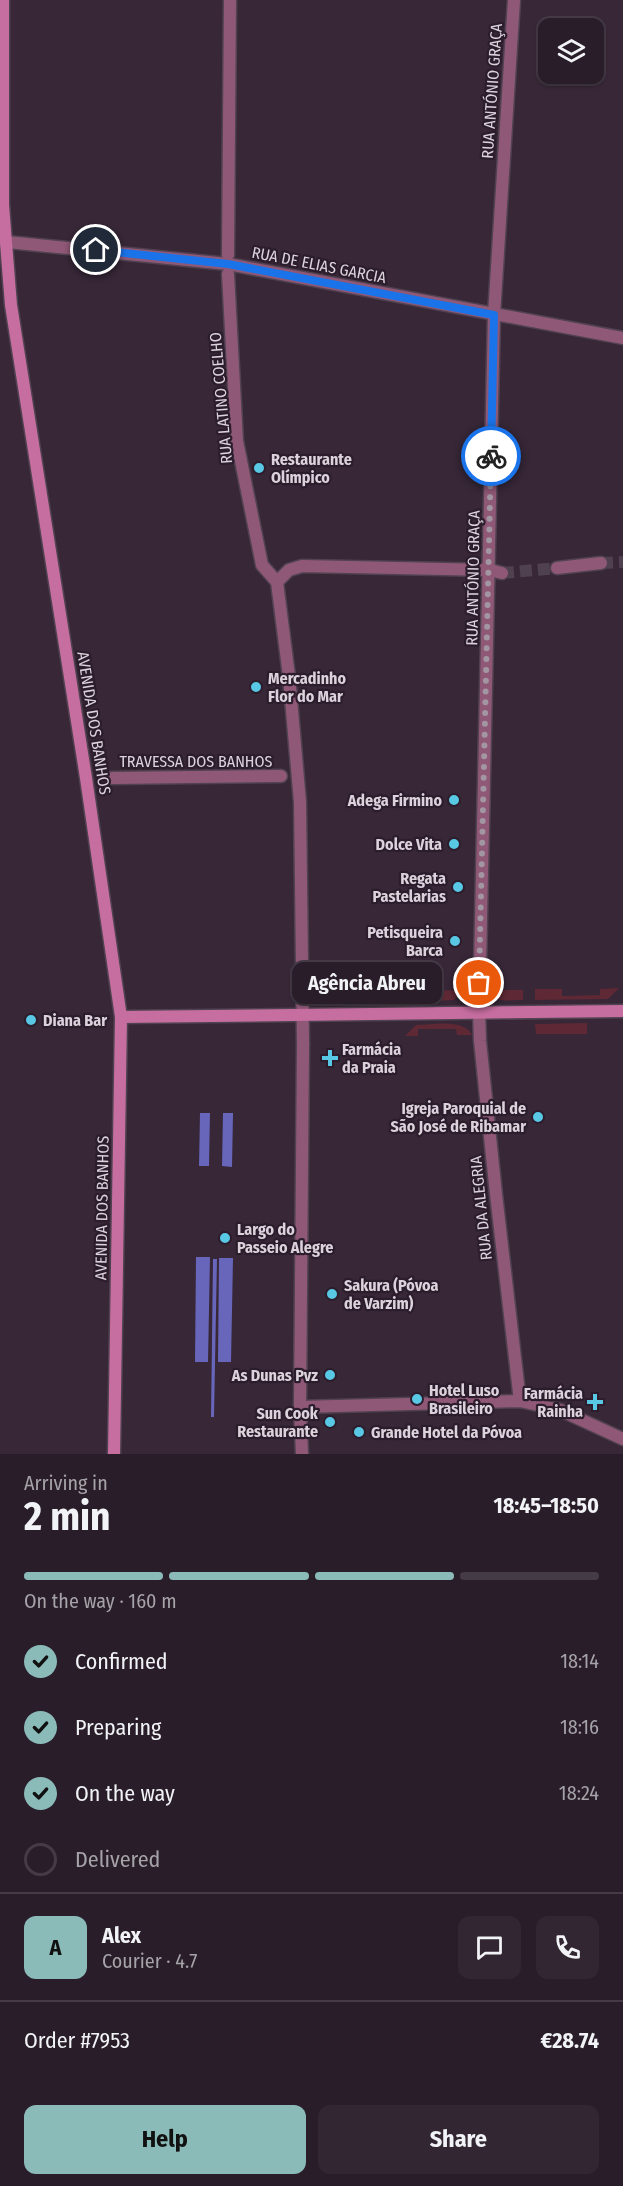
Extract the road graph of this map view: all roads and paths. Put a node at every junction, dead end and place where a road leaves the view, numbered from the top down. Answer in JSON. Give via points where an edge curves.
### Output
{"nodes":[{"id":1,"x":3,"y":0,"type":"edge"},
{"id":2,"x":230,"y":0,"type":"edge"},
{"id":3,"x":514,"y":0,"type":"edge"},
{"id":4,"x":7,"y":242,"type":"junction"},
{"id":5,"x":228,"y":255,"type":"dead end"},
{"id":6,"x":228,"y":274,"type":"dead end"},
{"id":7,"x":494,"y":315,"type":"junction"},
{"id":8,"x":623,"y":338,"type":"edge"},
{"id":9,"x":601,"y":563,"type":"tunnel mouth"},
{"id":10,"x":557,"y":568,"type":"tunnel mouth"},
{"id":11,"x":496,"y":571,"type":"junction"},
{"id":12,"x":277,"y":582,"type":"junction"},
{"id":13,"x":281,"y":777,"type":"dead end"},
{"id":14,"x":112,"y":778,"type":"dead end"},
{"id":15,"x":623,"y":1011,"type":"edge"},
{"id":16,"x":479,"y":1012,"type":"junction"},
{"id":17,"x":302,"y":1015,"type":"junction"},
{"id":18,"x":121,"y":1017,"type":"junction"},
{"id":19,"x":520,"y":1401,"type":"junction"},
{"id":20,"x":300,"y":1407,"type":"junction"},
{"id":21,"x":623,"y":1439,"type":"edge"},
{"id":22,"x":114,"y":1454,"type":"edge"},
{"id":23,"x":302,"y":1454,"type":"edge"}],
"edges":[{"from":1,"to":4,"type":"main road","name":"AVENIDA DOS BANHOS","via":[[3,204]]},
{"from":2,"to":5,"type":"street"},
{"from":3,"to":7,"type":"street","name":"RUA ANTÓNIO GRAÇA"},
{"from":4,"to":7,"type":"street","name":"RUA DE ELIAS GARCIA","via":[[228,264]]},
{"from":4,"to":18,"type":"main road","name":"AVENIDA DOS BANHOS","via":[[11,305]]},
{"from":6,"to":12,"type":"street","name":"RUA LATINO COELHO","via":[[237,441],[262,566]]},
{"from":7,"to":8,"type":"street","name":"RUA DE ELIAS GARCIA"},
{"from":7,"to":11,"type":"street","name":"RUA ANTÓNIO GRAÇA"},
{"from":9,"to":10,"type":"street"},
{"from":11,"to":12,"type":"street","via":[[302,566],[289,570]]},
{"from":11,"to":16,"type":"street","name":"RUA ANTÓNIO GRAÇA"},
{"from":12,"to":17,"type":"street","via":[[290,676],[300,802]]},
{"from":13,"to":14,"type":"street","name":"TRAVESSA DOS BANHOS"},
{"from":15,"to":16,"type":"main road"},
{"from":16,"to":17,"type":"main road"},
{"from":16,"to":19,"type":"street","name":"RUA DA ALEGRIA"},
{"from":17,"to":18,"type":"main road"},
{"from":17,"to":20,"type":"street"},
{"from":18,"to":22,"type":"main road","name":"AVENIDA DOS BANHOS"},
{"from":19,"to":20,"type":"street"},
{"from":19,"to":21,"type":"street","via":[[560,1410]]},
{"from":20,"to":23,"type":"street"}]}
